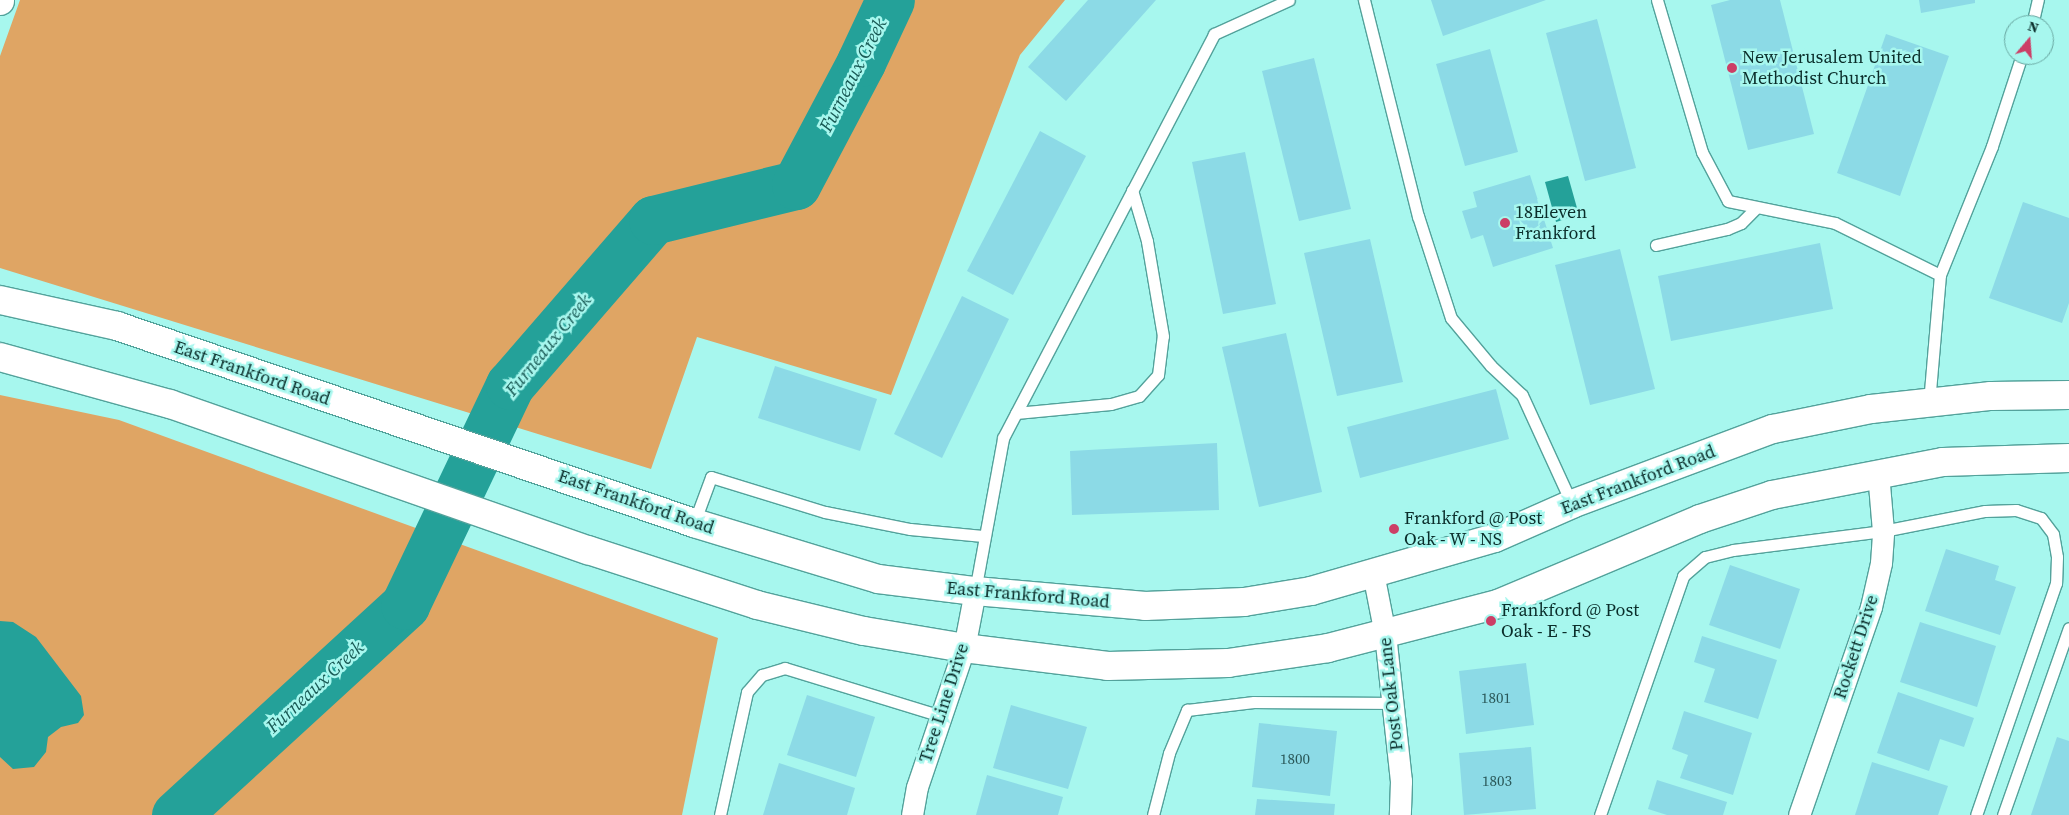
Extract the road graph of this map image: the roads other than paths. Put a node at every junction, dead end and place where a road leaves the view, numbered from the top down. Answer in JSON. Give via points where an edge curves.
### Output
{"nodes":[{"id":1,"x":1289,"y":0,"type":"edge"},
{"id":2,"x":1364,"y":0,"type":"edge"},
{"id":3,"x":1657,"y":0,"type":"edge"},
{"id":4,"x":2038,"y":0,"type":"edge"},
{"id":5,"x":2034,"y":15,"type":"edge"},
{"id":6,"x":2019,"y":65,"type":"edge"},
{"id":7,"x":1132,"y":190,"type":"junction"},
{"id":8,"x":1756,"y":208,"type":"junction"},
{"id":9,"x":1656,"y":245,"type":"dead end"},
{"id":10,"x":1940,"y":275,"type":"junction"},
{"id":11,"x":0,"y":300,"type":"edge"},
{"id":12,"x":0,"y":357,"type":"edge"},
{"id":13,"x":2069,"y":395,"type":"edge"},
{"id":14,"x":1929,"y":403,"type":"junction"},
{"id":15,"x":1016,"y":413,"type":"junction"},
{"id":16,"x":2069,"y":458,"type":"edge"},
{"id":17,"x":1878,"y":473,"type":"junction"},
{"id":18,"x":1572,"y":504,"type":"junction"},
{"id":19,"x":694,"y":523,"type":"junction"},
{"id":20,"x":1883,"y":531,"type":"junction"},
{"id":21,"x":983,"y":536,"type":"junction"},
{"id":22,"x":1373,"y":573,"type":"junction"},
{"id":23,"x":975,"y":591,"type":"junction"},
{"id":24,"x":2069,"y":628,"type":"edge"},
{"id":25,"x":1385,"y":634,"type":"junction"},
{"id":26,"x":964,"y":648,"type":"junction"},
{"id":27,"x":1392,"y":703,"type":"junction"},
{"id":28,"x":941,"y":716,"type":"junction"},
{"id":29,"x":720,"y":815,"type":"edge"},
{"id":30,"x":912,"y":815,"type":"edge"},
{"id":31,"x":1153,"y":815,"type":"edge"},
{"id":32,"x":1400,"y":815,"type":"edge"},
{"id":33,"x":1600,"y":815,"type":"edge"},
{"id":34,"x":1799,"y":815,"type":"edge"},
{"id":35,"x":1976,"y":815,"type":"edge"},
{"id":36,"x":2003,"y":815,"type":"edge"}],
"edges":[{"from":1,"to":7,"type":"lane","via":[[1214,34]]},
{"from":2,"to":18,"type":"lane","via":[[1418,216],[1451,318],[1491,366],[1522,395]]},
{"from":3,"to":8,"type":"lane","via":[[1702,152],[1728,200]]},
{"from":4,"to":5,"type":"lane"},
{"from":6,"to":10,"type":"lane","via":[[1992,146]]},
{"from":7,"to":15,"type":"lane"},
{"from":7,"to":15,"type":"lane","via":[[1147,240],[1163,336],[1158,375],[1139,396],[1111,404]]},
{"from":8,"to":9,"type":"lane","via":[[1741,223],[1727,229]]},
{"from":8,"to":10,"type":"lane","via":[[1835,223]]},
{"from":10,"to":14,"type":"lane"},
{"from":11,"to":19,"type":"main road","name":"East Frankford Road","via":[[117,326]]},
{"from":12,"to":26,"type":"main road","via":[[170,404],[757,605],[864,632]]},
{"from":13,"to":14,"type":"main road","name":"East Frankford Road","via":[[1991,396]]},
{"from":14,"to":18,"type":"main road","name":"East Frankford Road","via":[[1871,409],[1773,429]]},
{"from":15,"to":21,"type":"lane","via":[[1003,438]]},
{"from":16,"to":17,"type":"main road","via":[[1942,462]]},
{"from":17,"to":20,"type":"street","name":"Rockett Drive"},
{"from":17,"to":25,"type":"main road","via":[[1772,495],[1700,520],[1498,604]]},
{"from":18,"to":22,"type":"main road","name":"East Frankford Road","via":[[1495,538]]},
{"from":19,"to":21,"type":"lane","via":[[711,477],[825,512],[910,529]]},
{"from":19,"to":23,"type":"main road","name":"East Frankford Road","via":[[878,579]]},
{"from":20,"to":33,"type":"lane","via":[[1733,550],[1705,557],[1683,576]]},
{"from":20,"to":34,"type":"street","name":"Rockett Drive","via":[[1881,564],[1870,607]]},
{"from":20,"to":35,"type":"lane","via":[[1985,511],[2016,510],[2041,518],[2053,534],[2057,557],[2056,582]]},
{"from":21,"to":23,"type":"lane"},
{"from":22,"to":23,"type":"main road","name":"East Frankford Road","via":[[1311,591],[1244,602],[1145,606]]},
{"from":22,"to":25,"type":"street","name":"Post Oak Lane"},
{"from":23,"to":26,"type":"street","name":"Tree Line Drive"},
{"from":24,"to":36,"type":"lane"},
{"from":25,"to":26,"type":"main road","via":[[1328,648],[1228,663],[1108,666]]},
{"from":25,"to":27,"type":"street","name":"Post Oak Lane"},
{"from":26,"to":28,"type":"street","name":"Tree Line Drive"},
{"from":27,"to":31,"type":"lane","via":[[1254,702],[1187,710],[1169,753]]},
{"from":27,"to":32,"type":"street","name":"Post Oak Lane"},
{"from":28,"to":29,"type":"lane","via":[[785,668],[762,675],[747,692]]},
{"from":28,"to":30,"type":"street","name":"Tree Line Drive","via":[[917,787]]}]}
